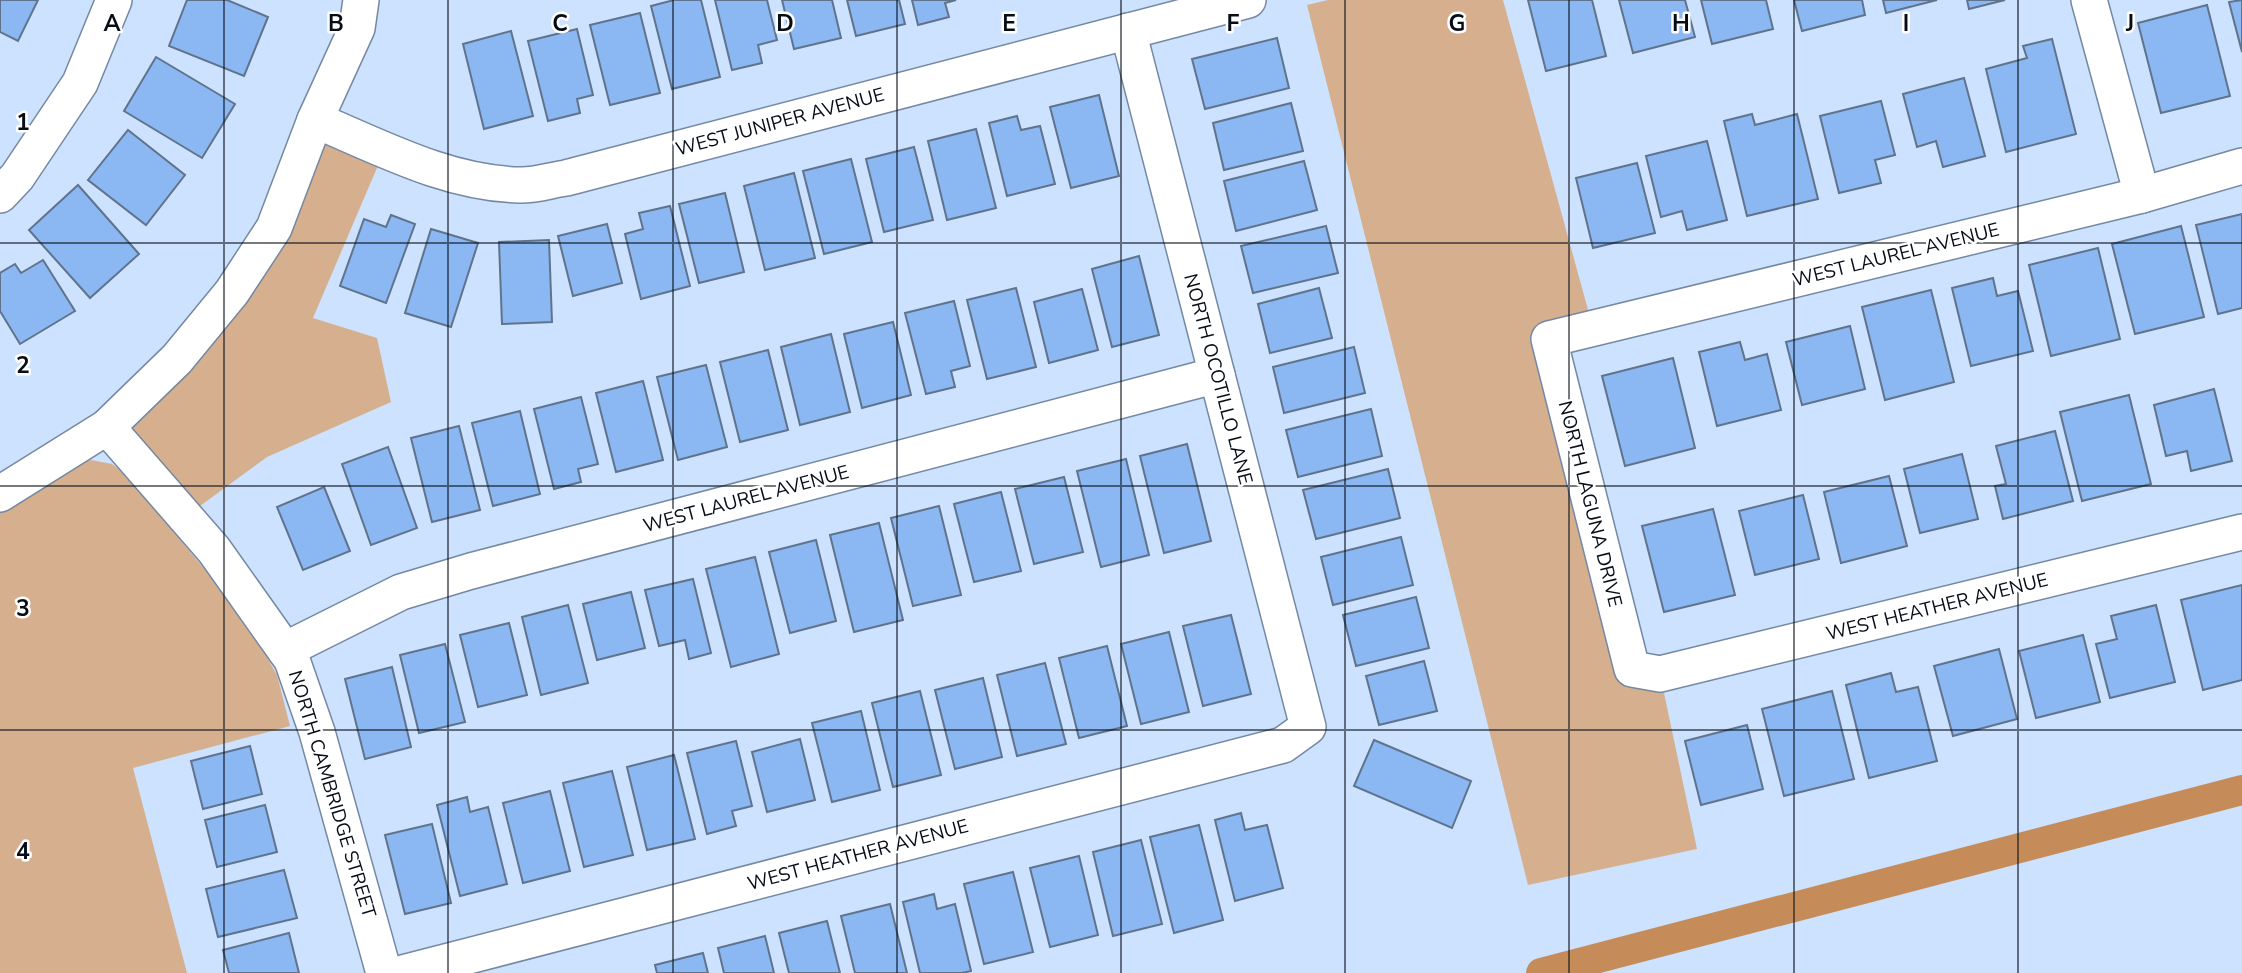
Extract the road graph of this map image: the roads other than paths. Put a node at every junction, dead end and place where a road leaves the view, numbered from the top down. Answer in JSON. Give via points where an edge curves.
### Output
{"nodes":[{"id":1,"x":114,"y":0,"type":"edge"},
{"id":2,"x":361,"y":0,"type":"edge"},
{"id":3,"x":1248,"y":0,"type":"edge"},
{"id":4,"x":2089,"y":0,"type":"edge"},
{"id":5,"x":1128,"y":31,"type":"junction"},
{"id":6,"x":314,"y":120,"type":"junction"},
{"id":7,"x":2242,"y":166,"type":"edge"},
{"id":8,"x":0,"y":195,"type":"edge"},
{"id":9,"x":2142,"y":195,"type":"junction"},
{"id":10,"x":1549,"y":339,"type":"joint"},
{"id":11,"x":1217,"y":375,"type":"junction"},
{"id":12,"x":107,"y":427,"type":"junction"},
{"id":13,"x":0,"y":494,"type":"edge"},
{"id":14,"x":2242,"y":533,"type":"edge"},
{"id":15,"x":285,"y":650,"type":"junction"},
{"id":16,"x":1632,"y":669,"type":"joint"},
{"id":17,"x":1308,"y":727,"type":"joint"},
{"id":18,"x":384,"y":973,"type":"edge"},
{"id":19,"x":403,"y":973,"type":"edge"}],
"edges":[{"from":1,"to":8,"type":"street","via":[[80,83]]},
{"from":2,"to":6,"type":"street","via":[[357,28]]},
{"from":3,"to":5,"type":"street","name":"WEST JUNIPER AVENUE"},
{"from":4,"to":9,"type":"street"},
{"from":5,"to":6,"type":"street","name":"WEST JUNIPER AVENUE","via":[[566,178],[520,186],[428,168]]},
{"from":5,"to":11,"type":"street","name":"NORTH OCOTILLO LANE"},
{"from":6,"to":12,"type":"street","via":[[274,228],[232,292],[177,359]]},
{"from":7,"to":9,"type":"street","name":"WEST LAUREL AVENUE"},
{"from":9,"to":10,"type":"street","name":"WEST LAUREL AVENUE"},
{"from":10,"to":16,"type":"street","name":"NORTH LAGUNA DRIVE"},
{"from":11,"to":15,"type":"street","name":"WEST LAUREL AVENUE","via":[[471,571],[401,592]]},
{"from":11,"to":17,"type":"street","name":"NORTH OCOTILLO LANE"},
{"from":12,"to":13,"type":"street"},
{"from":12,"to":15,"type":"street","name":"NORTH CAMBRIDGE STREET","via":[[214,550]]},
{"from":14,"to":16,"type":"street","name":"WEST HEATHER AVENUE","via":[[1660,674]]},
{"from":15,"to":18,"type":"street","name":"NORTH CAMBRIDGE STREET","via":[[317,732]]},
{"from":17,"to":19,"type":"street","name":"WEST HEATHER AVENUE","via":[[1283,745]]}]}
